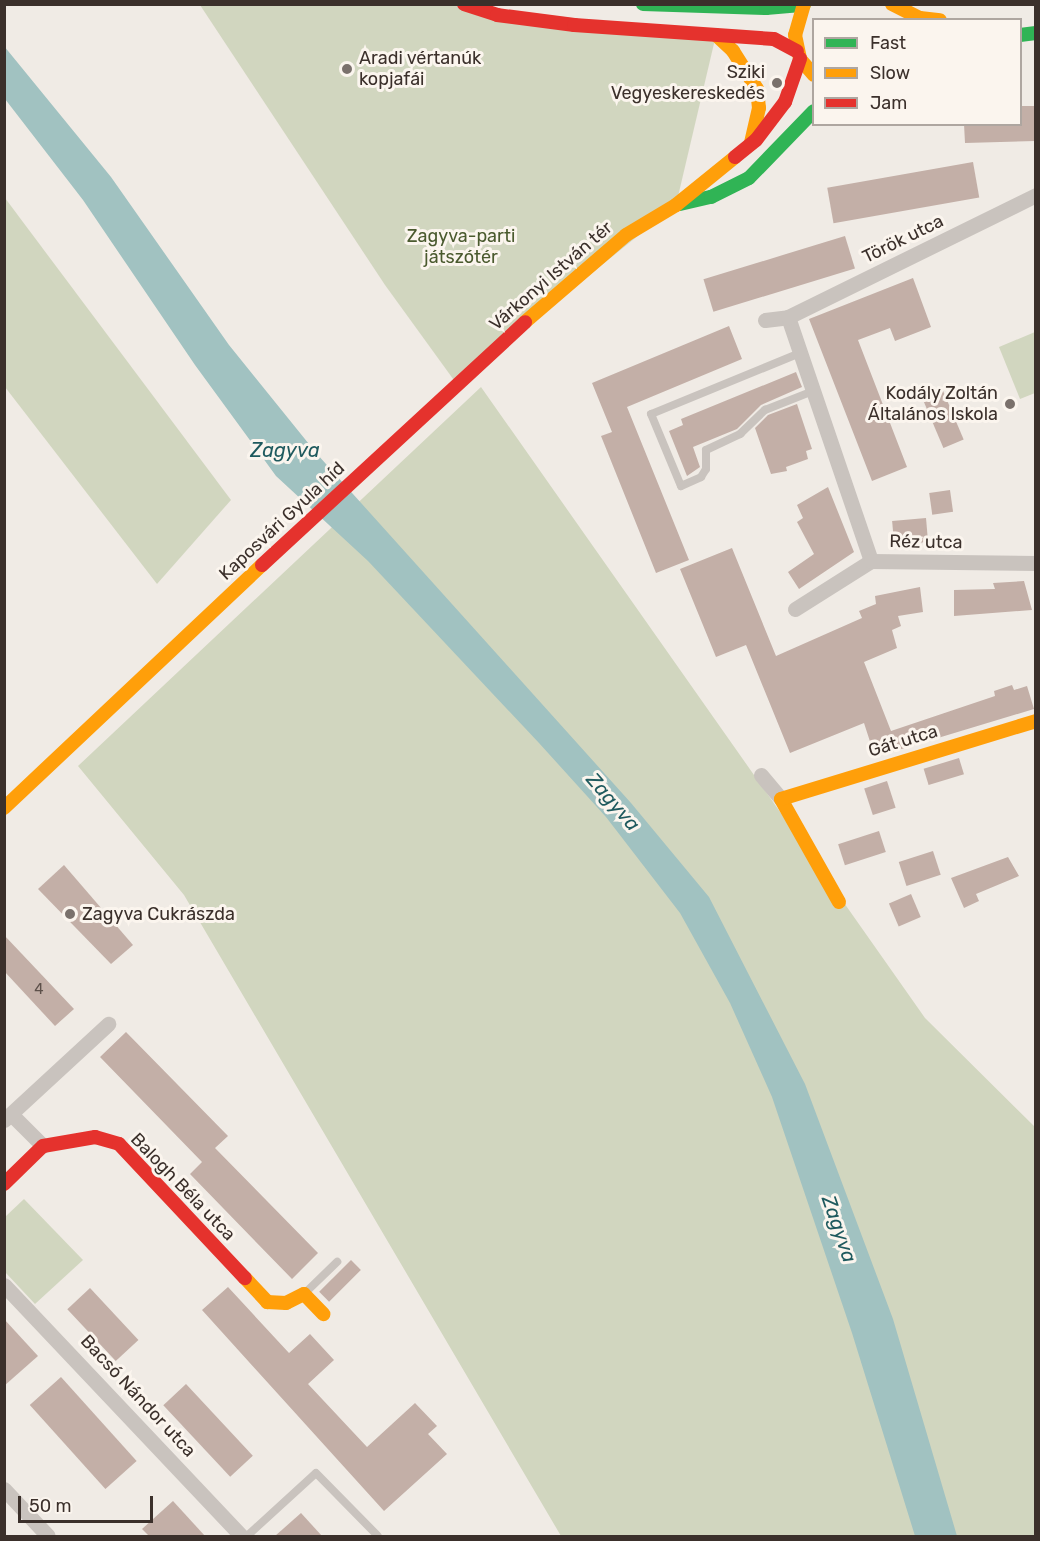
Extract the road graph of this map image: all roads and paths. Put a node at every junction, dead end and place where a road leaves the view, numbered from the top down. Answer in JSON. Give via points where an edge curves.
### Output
{"nodes":[{"id":1,"x":464,"y":4,"type":"edge"},
{"id":2,"x":643,"y":4,"type":"edge"},
{"id":3,"x":891,"y":4,"type":"edge"},
{"id":4,"x":804,"y":5,"type":"edge"},
{"id":5,"x":897,"y":18,"type":"edge"},
{"id":6,"x":920,"y":18,"type":"edge"},
{"id":7,"x":716,"y":35,"type":"junction"},
{"id":8,"x":799,"y":55,"type":"junction"},
{"id":9,"x":812,"y":74,"type":"edge"},
{"id":10,"x":812,"y":112,"type":"edge"},
{"id":11,"x":751,"y":145,"type":"junction"},
{"id":12,"x":1035,"y":195,"type":"edge"},
{"id":13,"x":676,"y":205,"type":"junction"},
{"id":14,"x":788,"y":317,"type":"junction"},
{"id":15,"x":765,"y":320,"type":"dead end"},
{"id":16,"x":800,"y":353,"type":"junction"},
{"id":17,"x":452,"y":387,"type":"joint"},
{"id":18,"x":813,"y":391,"type":"junction"},
{"id":19,"x":871,"y":561,"type":"junction"},
{"id":20,"x":1035,"y":562,"type":"edge"},
{"id":21,"x":795,"y":609,"type":"dead end"},
{"id":22,"x":1035,"y":721,"type":"edge"},
{"id":23,"x":761,"y":775,"type":"dead end"},
{"id":24,"x":782,"y":799,"type":"junction"},
{"id":25,"x":4,"y":808,"type":"edge"},
{"id":26,"x":839,"y":902,"type":"dead end"},
{"id":27,"x":108,"y":1024,"type":"dead end"},
{"id":28,"x":8,"y":1117,"type":"edge"},
{"id":29,"x":43,"y":1146,"type":"junction"},
{"id":30,"x":4,"y":1184,"type":"edge"},
{"id":31,"x":337,"y":1262,"type":"dead end"},
{"id":32,"x":4,"y":1285,"type":"edge"},
{"id":33,"x":304,"y":1294,"type":"junction"},
{"id":34,"x":323,"y":1314,"type":"dead end"},
{"id":35,"x":4,"y":1489,"type":"edge"},
{"id":36,"x":48,"y":1536,"type":"edge"},
{"id":37,"x":241,"y":1536,"type":"edge"},
{"id":38,"x":248,"y":1536,"type":"edge"},
{"id":39,"x":378,"y":1536,"type":"edge"}],
"edges":[{"from":1,"to":7,"type":"street","via":[[497,15],[574,25]]},
{"from":2,"to":4,"type":"street","via":[[766,8]]},
{"from":3,"to":5,"type":"street"},
{"from":3,"to":6,"type":"street"},
{"from":4,"to":8,"type":"street","name":"Várkonyi István tér","via":[[797,20]]},
{"from":7,"to":8,"type":"street","via":[[774,39]]},
{"from":7,"to":11,"type":"street","via":[[734,51],[757,89],[759,108]]},
{"from":8,"to":9,"type":"street"},
{"from":8,"to":11,"type":"street","name":"Várkonyi István tér","via":[[785,102]]},
{"from":10,"to":13,"type":"street","name":"Várkonyi István tér","via":[[749,178],[711,197]]},
{"from":11,"to":13,"type":"street","name":"Várkonyi István tér"},
{"from":12,"to":14,"type":"street","name":"Török utca"},
{"from":13,"to":17,"type":"street","name":"Várkonyi István tér","via":[[600,255]]},
{"from":14,"to":15,"type":"street","name":"Török utca"},
{"from":14,"to":16,"type":"street"},
{"from":16,"to":18,"type":"street"},
{"from":16,"to":18,"type":"lane","via":[[651,414],[681,486],[701,477],[706,469],[706,450],[740,434],[765,410]]},
{"from":17,"to":25,"type":"street","name":"Kaposvári Gyula híd"},
{"from":18,"to":19,"type":"street"},
{"from":19,"to":20,"type":"street","name":"Réz utca"},
{"from":19,"to":21,"type":"street","name":"Réz utca"},
{"from":22,"to":24,"type":"street","name":"Gát utca"},
{"from":23,"to":24,"type":"street"},
{"from":24,"to":26,"type":"street"},
{"from":27,"to":28,"type":"street"},
{"from":28,"to":29,"type":"street"},
{"from":29,"to":30,"type":"street"},
{"from":29,"to":33,"type":"street","name":"Balogh Béla utca","via":[[95,1137],[119,1144],[267,1302],[286,1303]]},
{"from":31,"to":33,"type":"lane"},
{"from":32,"to":37,"type":"street","name":"Bacsó Nándor utca"},
{"from":33,"to":34,"type":"street"},
{"from":35,"to":36,"type":"street"},
{"from":38,"to":39,"type":"lane","via":[[316,1473]]}]}
